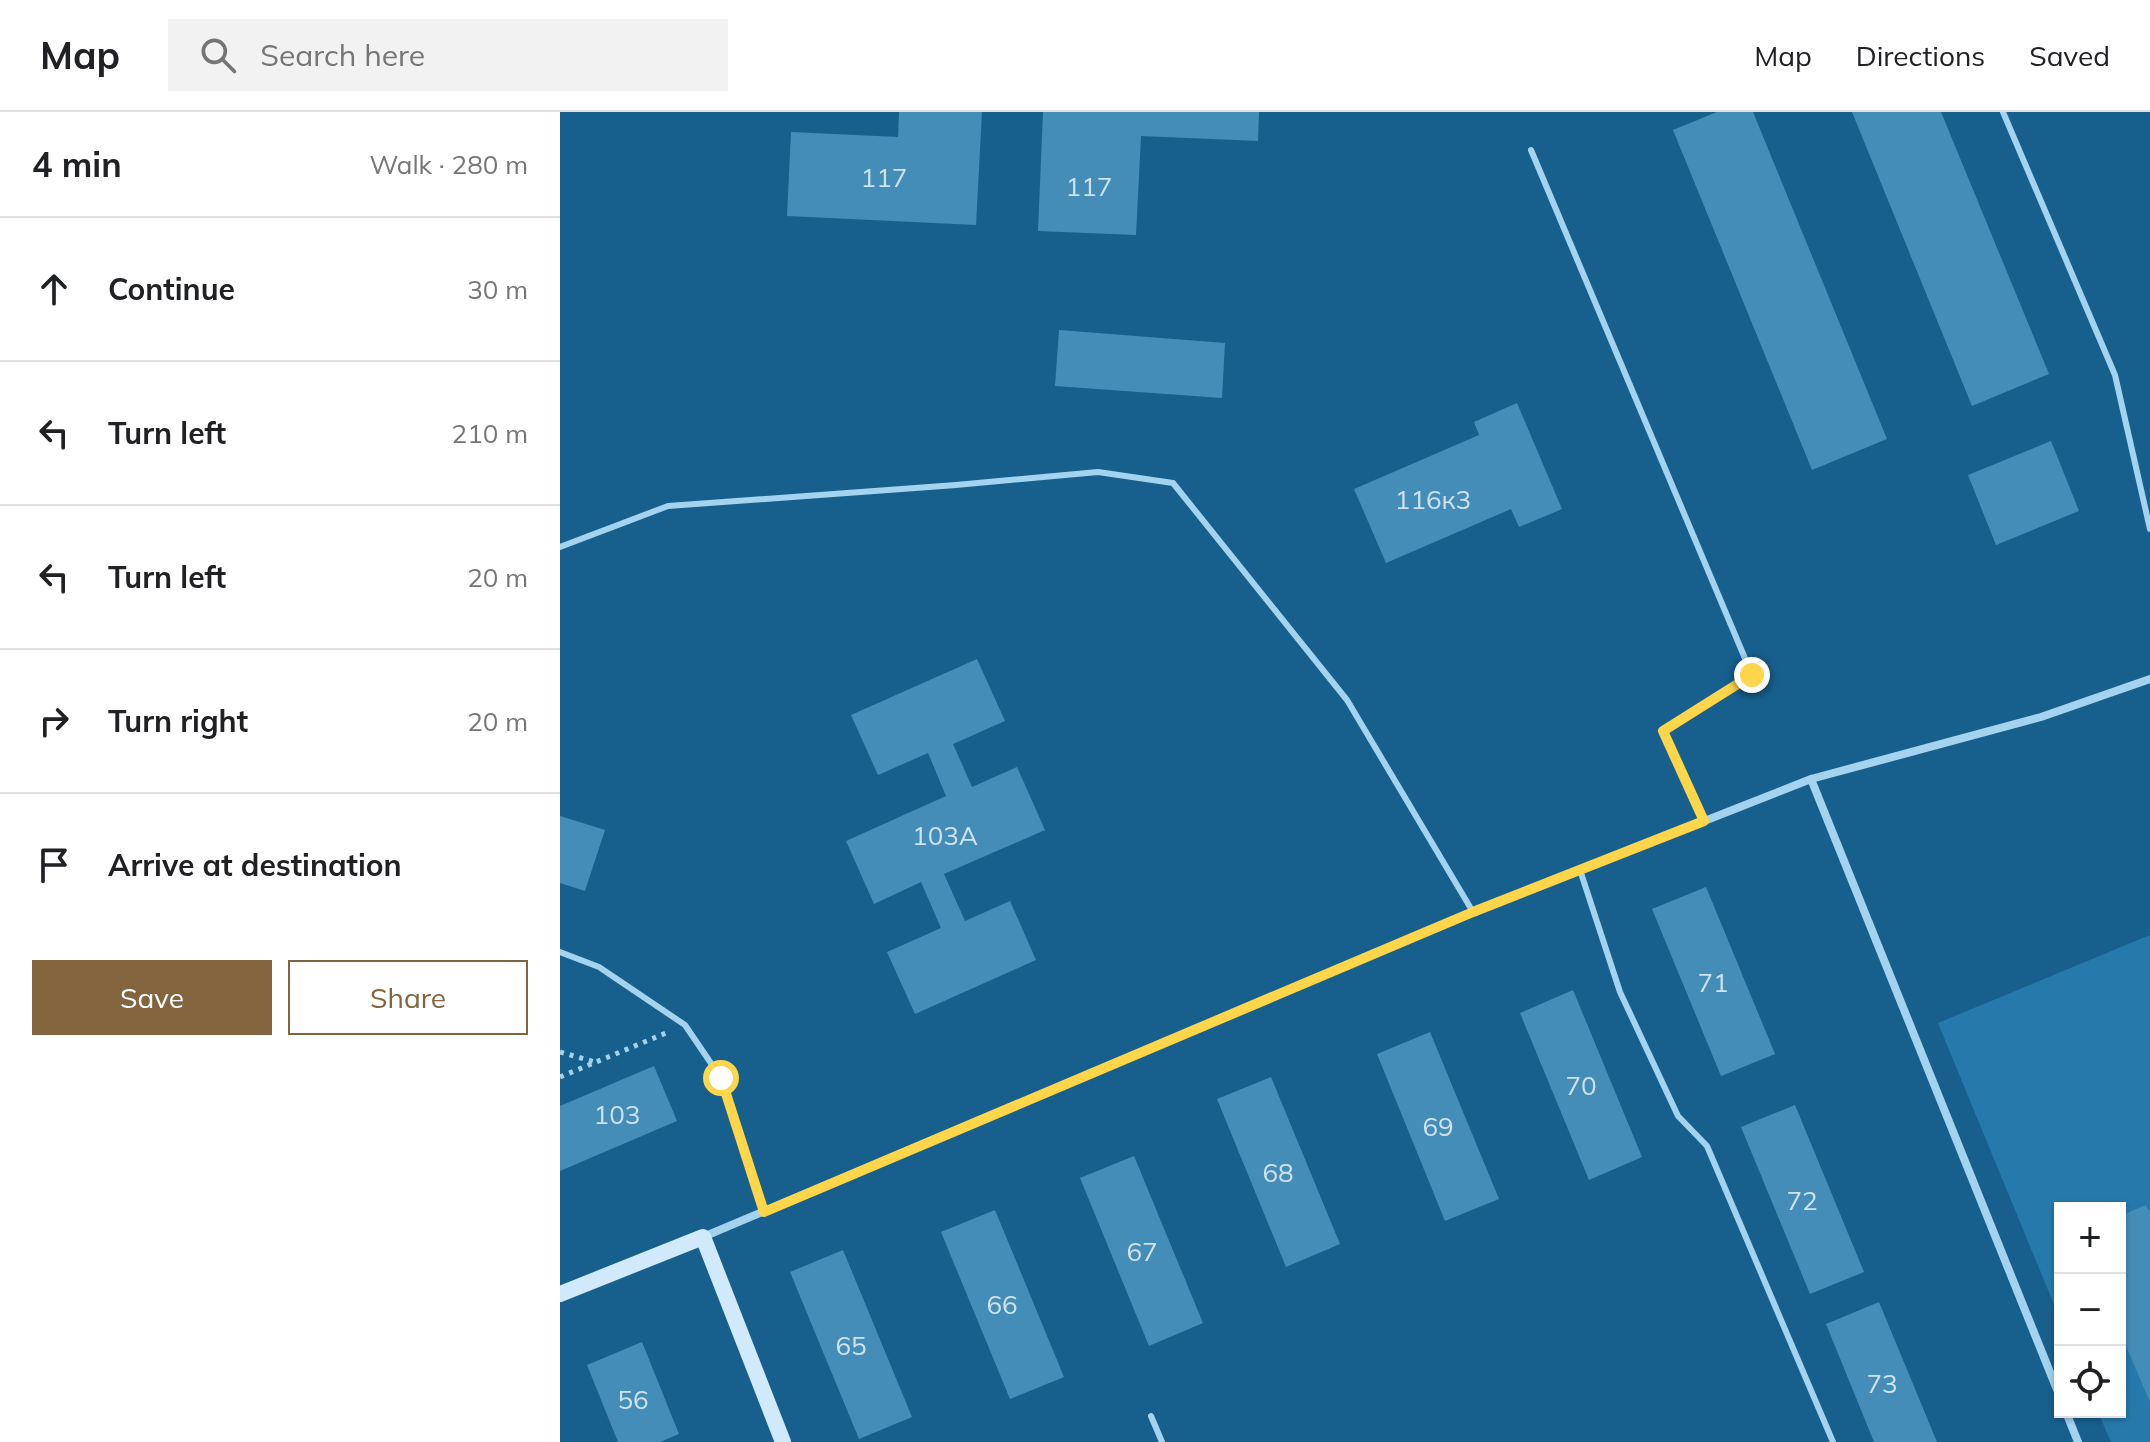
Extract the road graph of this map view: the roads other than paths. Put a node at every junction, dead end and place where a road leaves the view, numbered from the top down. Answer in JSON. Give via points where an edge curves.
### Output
{"nodes":[{"id":1,"x":2003,"y":112,"type":"edge"},
{"id":2,"x":1531,"y":150,"type":"dead end"},
{"id":3,"x":2150,"y":529,"type":"edge"},
{"id":4,"x":560,"y":547,"type":"edge"},
{"id":5,"x":2150,"y":679,"type":"edge"},
{"id":6,"x":1811,"y":779,"type":"junction"},
{"id":7,"x":1704,"y":821,"type":"junction"},
{"id":8,"x":1580,"y":870,"type":"junction"},
{"id":9,"x":1473,"y":912,"type":"junction"},
{"id":10,"x":560,"y":952,"type":"edge"},
{"id":11,"x":764,"y":1212,"type":"junction"},
{"id":12,"x":703,"y":1237,"type":"junction"},
{"id":13,"x":560,"y":1294,"type":"edge"},
{"id":14,"x":2054,"y":1382,"type":"edge"},
{"id":15,"x":1151,"y":1416,"type":"dead end"},
{"id":16,"x":2068,"y":1418,"type":"edge"},
{"id":17,"x":783,"y":1442,"type":"edge"},
{"id":18,"x":1162,"y":1442,"type":"edge"},
{"id":19,"x":1833,"y":1442,"type":"edge"},
{"id":20,"x":2078,"y":1442,"type":"edge"}],
"edges":[{"from":1,"to":3,"type":"lane","via":[[2115,375]]},
{"from":2,"to":7,"type":"lane","via":[[1752,675],[1663,731]]},
{"from":4,"to":9,"type":"lane","via":[[668,506],[1098,472],[1173,483],[1347,700]]},
{"from":5,"to":6,"type":"street","via":[[2041,717]]},
{"from":6,"to":7,"type":"street"},
{"from":6,"to":14,"type":"street"},
{"from":7,"to":8,"type":"street"},
{"from":8,"to":9,"type":"street"},
{"from":8,"to":19,"type":"lane","via":[[1620,992],[1678,1116],[1707,1146]]},
{"from":9,"to":11,"type":"street"},
{"from":10,"to":11,"type":"lane","via":[[599,967],[685,1025],[721,1078]]},
{"from":11,"to":12,"type":"street"},
{"from":12,"to":13,"type":"street"},
{"from":12,"to":17,"type":"street"},
{"from":15,"to":18,"type":"lane"},
{"from":16,"to":20,"type":"street"}]}
